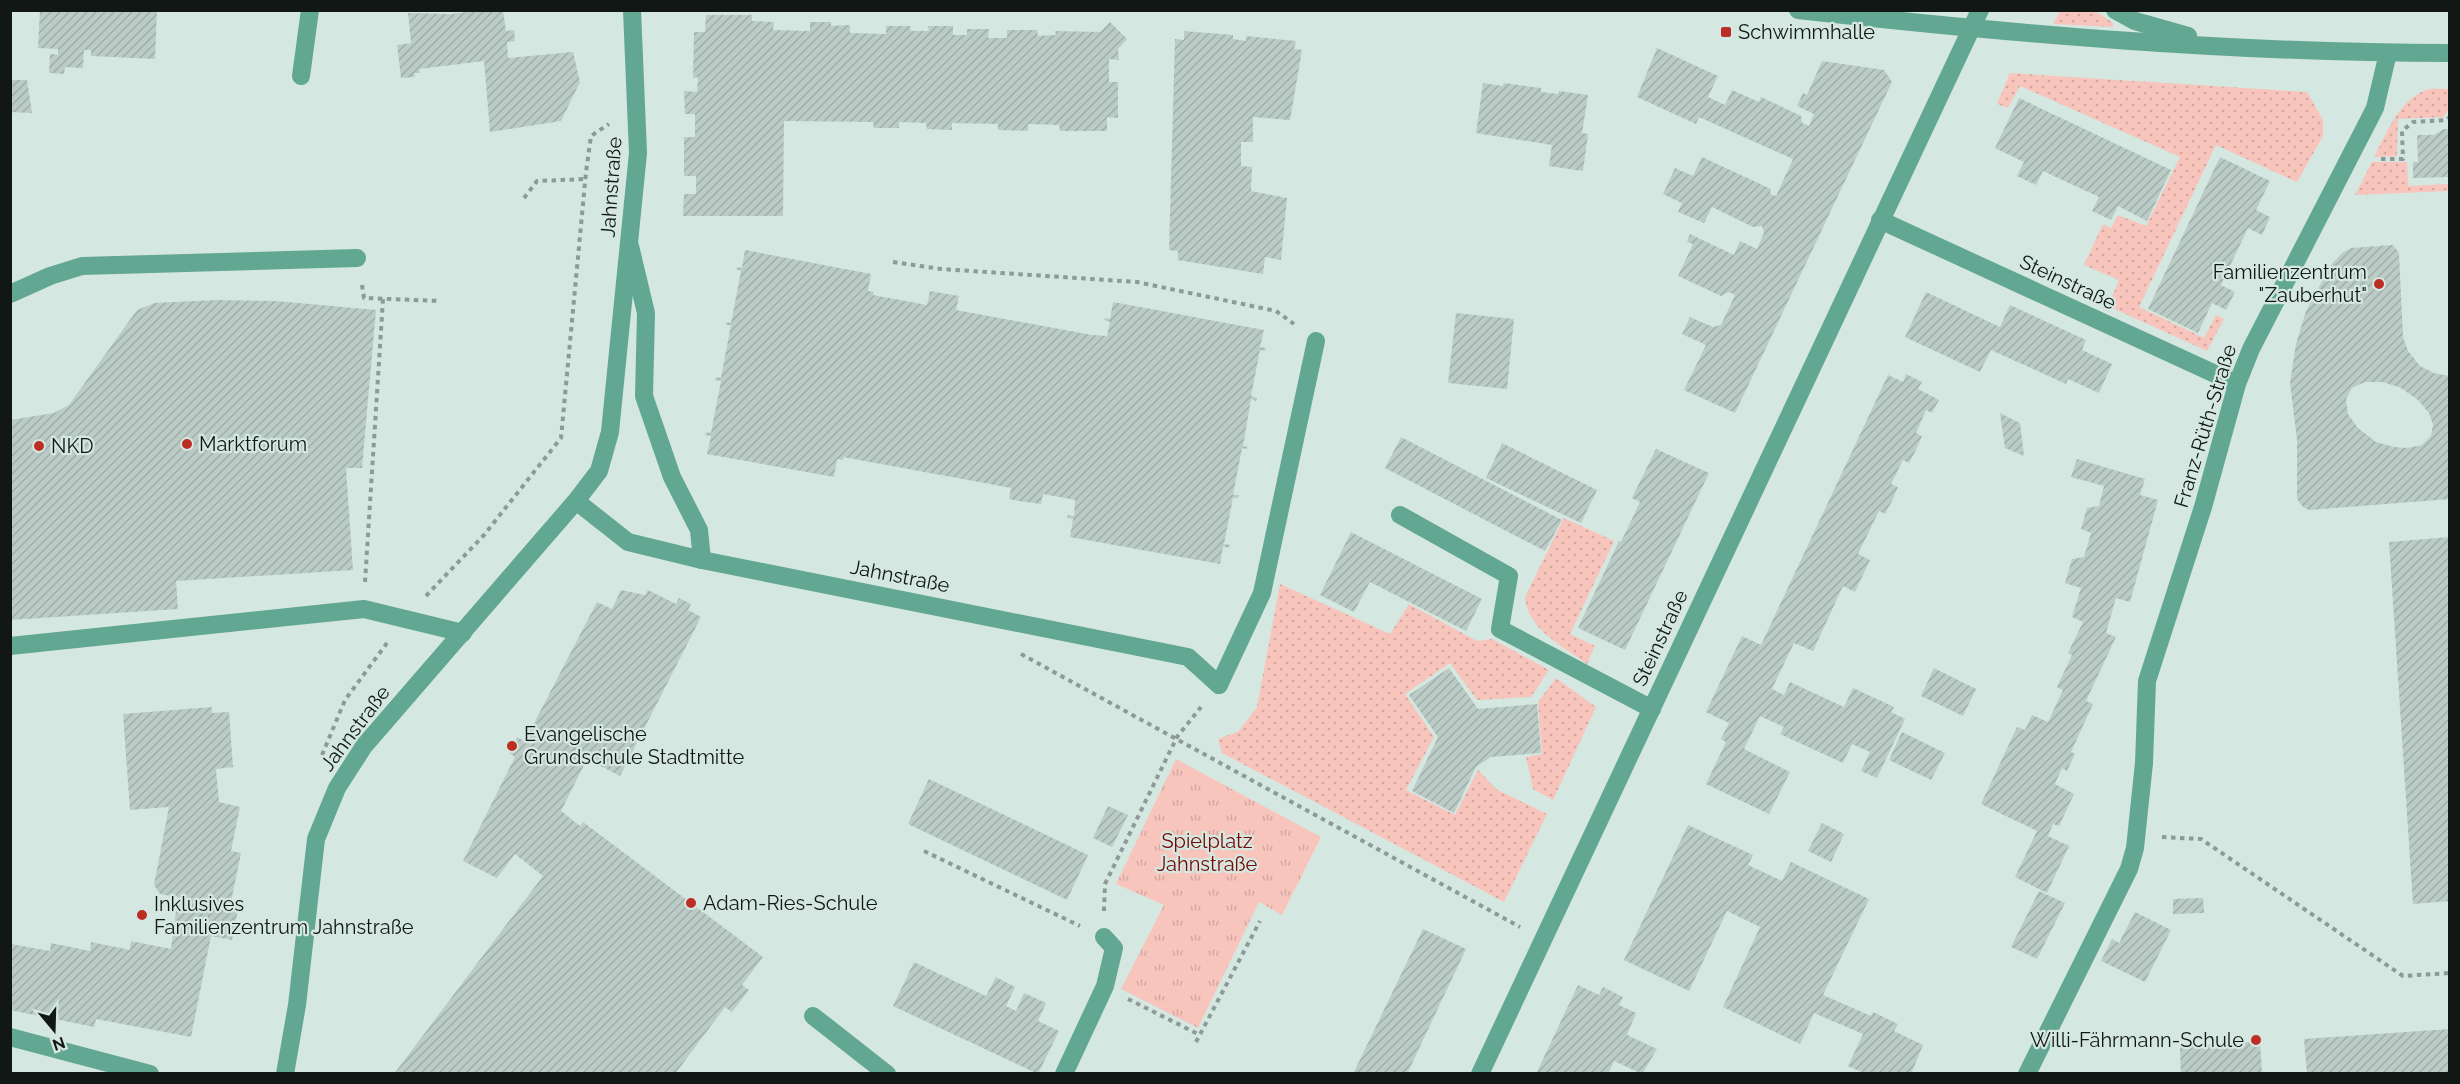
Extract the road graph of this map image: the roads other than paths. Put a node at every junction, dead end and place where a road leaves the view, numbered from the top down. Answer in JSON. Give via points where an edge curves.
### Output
{"nodes":[{"id":1,"x":310,"y":10,"type":"edge"},
{"id":2,"x":632,"y":10,"type":"edge"},
{"id":3,"x":1798,"y":10,"type":"edge"},
{"id":4,"x":1980,"y":10,"type":"edge"},
{"id":5,"x":2115,"y":10,"type":"edge"},
{"id":6,"x":1970,"y":30,"type":"junction"},
{"id":7,"x":2221,"y":45,"type":"junction"},
{"id":8,"x":2388,"y":53,"type":"junction"},
{"id":9,"x":2450,"y":53,"type":"edge"},
{"id":10,"x":301,"y":76,"type":"dead end"},
{"id":11,"x":1880,"y":220,"type":"junction"},
{"id":12,"x":630,"y":246,"type":"junction"},
{"id":13,"x":357,"y":258,"type":"road end"},
{"id":14,"x":10,"y":294,"type":"edge"},
{"id":15,"x":1316,"y":341,"type":"road end"},
{"id":16,"x":2237,"y":384,"type":"junction"},
{"id":17,"x":576,"y":501,"type":"junction"},
{"id":18,"x":1400,"y":515,"type":"dead end"},
{"id":19,"x":702,"y":560,"type":"junction"},
{"id":20,"x":463,"y":633,"type":"junction"},
{"id":21,"x":10,"y":646,"type":"edge"},
{"id":22,"x":1652,"y":709,"type":"junction"},
{"id":23,"x":1104,"y":937,"type":"road end"},
{"id":24,"x":813,"y":1016,"type":"dead end"},
{"id":25,"x":10,"y":1037,"type":"edge"},
{"id":26,"x":150,"y":1074,"type":"edge"},
{"id":27,"x":285,"y":1074,"type":"edge"},
{"id":28,"x":887,"y":1074,"type":"edge"},
{"id":29,"x":1064,"y":1074,"type":"edge"},
{"id":30,"x":1480,"y":1074,"type":"edge"},
{"id":31,"x":2027,"y":1074,"type":"edge"}],
"edges":[{"from":1,"to":10,"type":"street"},
{"from":2,"to":12,"type":"street","name":"Jahnstraße","via":[[638,153]]},
{"from":3,"to":6,"type":"street"},
{"from":4,"to":6,"type":"street","name":"Steinstraße"},
{"from":5,"to":7,"type":"street","via":[[2134,21]]},
{"from":6,"to":7,"type":"street"},
{"from":6,"to":11,"type":"street","name":"Steinstraße"},
{"from":7,"to":8,"type":"street"},
{"from":8,"to":9,"type":"street"},
{"from":8,"to":16,"type":"street","name":"Franz-Rüth-Straße","via":[[2375,108],[2251,349]]},
{"from":11,"to":16,"type":"street","name":"Steinstraße"},
{"from":11,"to":22,"type":"street","name":"Steinstraße"},
{"from":12,"to":17,"type":"street","name":"Jahnstraße","via":[[609,432],[599,471]]},
{"from":12,"to":19,"type":"street","via":[[646,313],[644,396],[672,477],[699,530]]},
{"from":13,"to":14,"type":"street","via":[[81,266]]},
{"from":15,"to":19,"type":"street","name":"Jahnstraße","via":[[1262,593],[1219,685],[1188,657]]},
{"from":16,"to":31,"type":"street","name":"Franz-Rüth-Straße","via":[[2203,507],[2146,681],[2144,763],[2129,869]]},
{"from":17,"to":19,"type":"street","name":"Jahnstraße","via":[[628,542]]},
{"from":17,"to":20,"type":"street","name":"Jahnstraße"},
{"from":18,"to":22,"type":"street","via":[[1509,576],[1500,629]]},
{"from":20,"to":21,"type":"street","via":[[364,609]]},
{"from":20,"to":27,"type":"street","name":"Jahnstraße","via":[[364,746],[337,788],[316,838]]},
{"from":22,"to":30,"type":"street","name":"Steinstraße"},
{"from":23,"to":29,"type":"street","via":[[1114,948],[1105,986]]},
{"from":24,"to":28,"type":"street"},
{"from":25,"to":26,"type":"street"}]}
